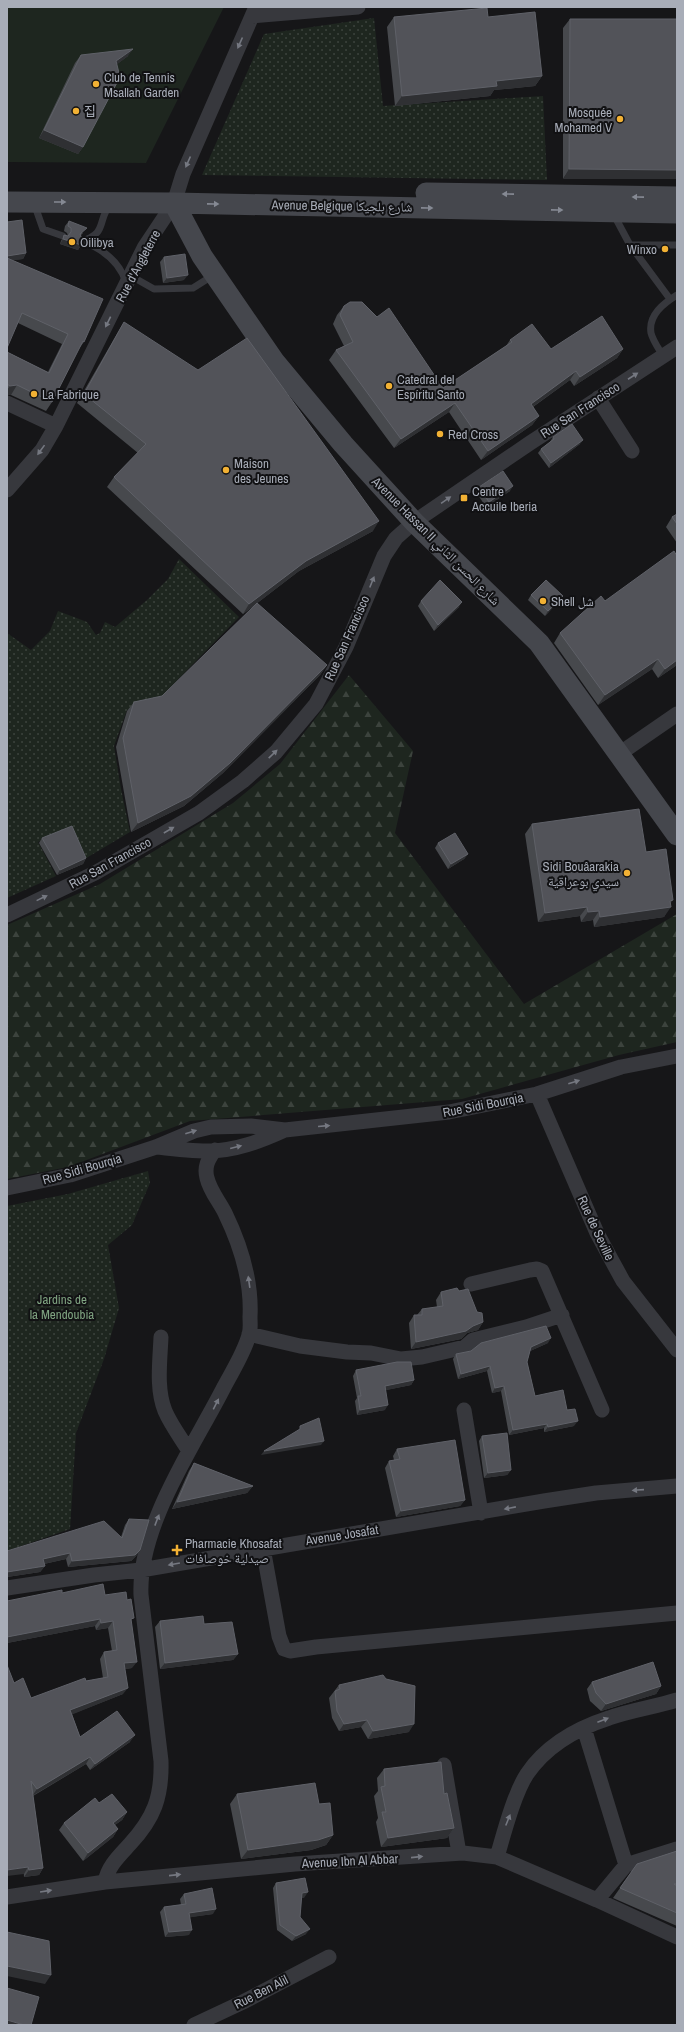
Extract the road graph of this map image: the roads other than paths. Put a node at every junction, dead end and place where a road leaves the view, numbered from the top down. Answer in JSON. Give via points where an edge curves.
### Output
{"nodes":[{"id":1,"x":358,"y":7,"type":"edge"},
{"id":2,"x":254,"y":12,"type":"edge"},
{"id":3,"x":7,"y":188,"type":"edge"},
{"id":4,"x":177,"y":196,"type":"junction"},
{"id":5,"x":677,"y":197,"type":"edge"},
{"id":6,"x":7,"y":202,"type":"edge"},
{"id":7,"x":29,"y":202,"type":"junction"},
{"id":8,"x":116,"y":202,"type":"junction"},
{"id":9,"x":612,"y":211,"type":"junction"},
{"id":10,"x":677,"y":213,"type":"edge"},
{"id":11,"x":62,"y":236,"type":"edge"},
{"id":12,"x":630,"y":245,"type":"junction"},
{"id":13,"x":677,"y":245,"type":"edge"},
{"id":14,"x":214,"y":274,"type":"junction"},
{"id":15,"x":128,"y":280,"type":"junction"},
{"id":16,"x":677,"y":295,"type":"edge"},
{"id":17,"x":670,"y":299,"type":"junction"},
{"id":18,"x":677,"y":347,"type":"edge"},
{"id":19,"x":663,"y":356,"type":"junction"},
{"id":20,"x":598,"y":398,"type":"junction"},
{"id":21,"x":7,"y":403,"type":"edge"},
{"id":22,"x":56,"y":426,"type":"junction"},
{"id":23,"x":632,"y":451,"type":"dead end"},
{"id":24,"x":7,"y":490,"type":"edge"},
{"id":25,"x":414,"y":522,"type":"junction"},
{"id":26,"x":677,"y":714,"type":"edge"},
{"id":27,"x":619,"y":754,"type":"junction"},
{"id":28,"x":677,"y":835,"type":"edge"},
{"id":29,"x":7,"y":915,"type":"edge"},
{"id":30,"x":677,"y":1056,"type":"edge"},
{"id":31,"x":537,"y":1094,"type":"junction"},
{"id":32,"x":285,"y":1130,"type":"junction"},
{"id":33,"x":156,"y":1147,"type":"junction"},
{"id":34,"x":215,"y":1150,"type":"junction"},
{"id":35,"x":7,"y":1188,"type":"edge"},
{"id":36,"x":471,"y":1284,"type":"dead end"},
{"id":37,"x":562,"y":1315,"type":"junction"},
{"id":38,"x":249,"y":1334,"type":"junction"},
{"id":39,"x":161,"y":1337,"type":"dead end"},
{"id":40,"x":677,"y":1350,"type":"edge"},
{"id":41,"x":464,"y":1410,"type":"dead end"},
{"id":42,"x":602,"y":1410,"type":"dead end"},
{"id":43,"x":189,"y":1451,"type":"junction"},
{"id":44,"x":677,"y":1486,"type":"edge"},
{"id":45,"x":481,"y":1513,"type":"junction"},
{"id":46,"x":263,"y":1548,"type":"junction"},
{"id":47,"x":141,"y":1570,"type":"junction"},
{"id":48,"x":7,"y":1588,"type":"edge"},
{"id":49,"x":677,"y":1613,"type":"edge"},
{"id":50,"x":677,"y":1700,"type":"edge"},
{"id":51,"x":584,"y":1728,"type":"junction"},
{"id":52,"x":444,"y":1765,"type":"dead end"},
{"id":53,"x":677,"y":1849,"type":"edge"},
{"id":54,"x":459,"y":1853,"type":"junction"},
{"id":55,"x":497,"y":1857,"type":"junction"},
{"id":56,"x":626,"y":1865,"type":"junction"},
{"id":57,"x":105,"y":1882,"type":"junction"},
{"id":58,"x":7,"y":1897,"type":"edge"},
{"id":59,"x":598,"y":1900,"type":"junction"},
{"id":60,"x":677,"y":1937,"type":"edge"},
{"id":61,"x":329,"y":1957,"type":"dead end"},
{"id":62,"x":194,"y":2025,"type":"edge"}],
"edges":[{"from":1,"to":2,"type":"street"},
{"from":2,"to":4,"type":"street","name":"Rue d'Angleterre","one_way":true,"via":[[183,174]]},
{"from":3,"to":4,"type":"main road","name":"Avenue Belgique شارع بلجيكا"},
{"from":5,"to":4,"type":"main road","name":"Avenue Belgique شارع بلجيكا","one_way":true},
{"from":4,"to":8,"type":"main road","name":"Avenue Belgique شارع بلجيكا"},
{"from":4,"to":9,"type":"main road","name":"Avenue Belgique شارع بلجيكا","one_way":true},
{"from":4,"to":14,"type":"main road","name":"Avenue Hassan II شارع الحسن الثاني","via":[[202,256]]},
{"from":4,"to":15,"type":"street","name":"Rue d'Angleterre","via":[[144,248]]},
{"from":6,"to":7,"type":"main road","name":"Avenue Belgique شارع بلجيكا"},
{"from":7,"to":8,"type":"main road","name":"Avenue Belgique شارع بلجيكا","one_way":true},
{"from":7,"to":11,"type":"lane","via":[[36,209],[43,229]]},
{"from":8,"to":15,"type":"lane","via":[[106,211],[96,234],[81,241],[104,252]]},
{"from":9,"to":10,"type":"main road","name":"Avenue Belgique شارع بلجيكا"},
{"from":9,"to":12,"type":"lane"},
{"from":12,"to":13,"type":"lane"},
{"from":12,"to":17,"type":"lane"},
{"from":14,"to":15,"type":"lane","via":[[193,288],[154,289]]},
{"from":14,"to":25,"type":"main road","name":"Avenue Hassan II شارع الحسن الثاني","via":[[274,361],[343,444]]},
{"from":15,"to":22,"type":"street","name":"Rue d'Angleterre","one_way":true},
{"from":16,"to":17,"type":"lane"},
{"from":17,"to":19,"type":"lane","via":[[656,311],[651,332]]},
{"from":18,"to":19,"type":"street","name":"Rue San Francisco"},
{"from":20,"to":19,"type":"street","name":"Rue San Francisco","one_way":true},
{"from":20,"to":23,"type":"street"},
{"from":25,"to":20,"type":"street","name":"Rue San Francisco","one_way":true},
{"from":21,"to":22,"type":"street"},
{"from":22,"to":24,"type":"street","name":"Rue d'Angleterre","one_way":true,"via":[[42,450]]},
{"from":25,"to":27,"type":"main road","name":"Avenue Hassan II شارع الحسن الثاني","via":[[539,643]]},
{"from":29,"to":25,"type":"street","name":"Rue San Francisco","one_way":true,"via":[[95,873],[199,813],[243,781],[276,752],[316,704],[346,647],[384,556],[396,538]]},
{"from":26,"to":27,"type":"street"},
{"from":27,"to":28,"type":"main road","name":"Avenue Hassan II شارع الحسن الثاني"},
{"from":31,"to":30,"type":"street","name":"Rue Sidi Bourqia","one_way":true,"via":[[621,1067]]},
{"from":32,"to":31,"type":"street","name":"Rue Sidi Bourqia","one_way":true,"via":[[449,1112]]},
{"from":31,"to":40,"type":"street","name":"Rue de Seville","via":[[597,1233],[623,1281]]},
{"from":33,"to":32,"type":"street","name":"Rue Sidi Bourqia","one_way":true,"via":[[180,1136],[211,1127],[251,1126]]},
{"from":34,"to":32,"type":"street","name":"Rue Sidi Bourqia","one_way":true,"via":[[253,1143]]},
{"from":33,"to":34,"type":"street","name":"Rue Sidi Bourqia"},
{"from":33,"to":35,"type":"street","name":"Rue Sidi Bourqia","via":[[70,1175]]},
{"from":38,"to":34,"type":"street","one_way":true,"via":[[251,1307],[247,1268],[226,1214],[207,1179],[207,1162]]},
{"from":36,"to":37,"type":"street","via":[[539,1269]]},
{"from":37,"to":38,"type":"street","via":[[473,1340],[465,1347],[422,1358],[401,1360],[372,1353],[300,1346]]},
{"from":37,"to":42,"type":"street"},
{"from":43,"to":38,"type":"street","one_way":true,"via":[[215,1406]]},
{"from":39,"to":43,"type":"street","via":[[162,1402],[169,1419]]},
{"from":41,"to":45,"type":"street"},
{"from":47,"to":43,"type":"street","one_way":true,"via":[[158,1516]]},
{"from":44,"to":45,"type":"street","name":"Avenue Josafat","one_way":true,"via":[[596,1493]]},
{"from":45,"to":46,"type":"street","name":"Avenue Josafat"},
{"from":46,"to":47,"type":"street","name":"Avenue Josafat","one_way":true},
{"from":46,"to":49,"type":"street","via":[[279,1636],[284,1649],[288,1651]]},
{"from":47,"to":48,"type":"street","name":"Avenue Josafat"},
{"from":47,"to":57,"type":"street","via":[[141,1595],[160,1756],[160,1779],[157,1802],[150,1820],[113,1863]]},
{"from":51,"to":50,"type":"street","one_way":true,"via":[[610,1717]]},
{"from":55,"to":51,"type":"street","one_way":true,"via":[[506,1826],[528,1773],[561,1741]]},
{"from":51,"to":56,"type":"street"},
{"from":52,"to":54,"type":"street"},
{"from":53,"to":56,"type":"street"},
{"from":54,"to":55,"type":"street","name":"Avenue Ibn Al Abbar"},
{"from":57,"to":54,"type":"street","name":"Avenue Ibn Al Abbar","one_way":true,"via":[[295,1864]]},
{"from":55,"to":59,"type":"street","name":"Avenue Ibn Al Abbar"},
{"from":56,"to":59,"type":"street"},
{"from":58,"to":57,"type":"street","name":"Avenue Ibn Al Abbar","one_way":true},
{"from":59,"to":60,"type":"street","name":"Avenue Ibn Al Abbar"},
{"from":61,"to":62,"type":"street","name":"Rue Ben Alil"}]}
